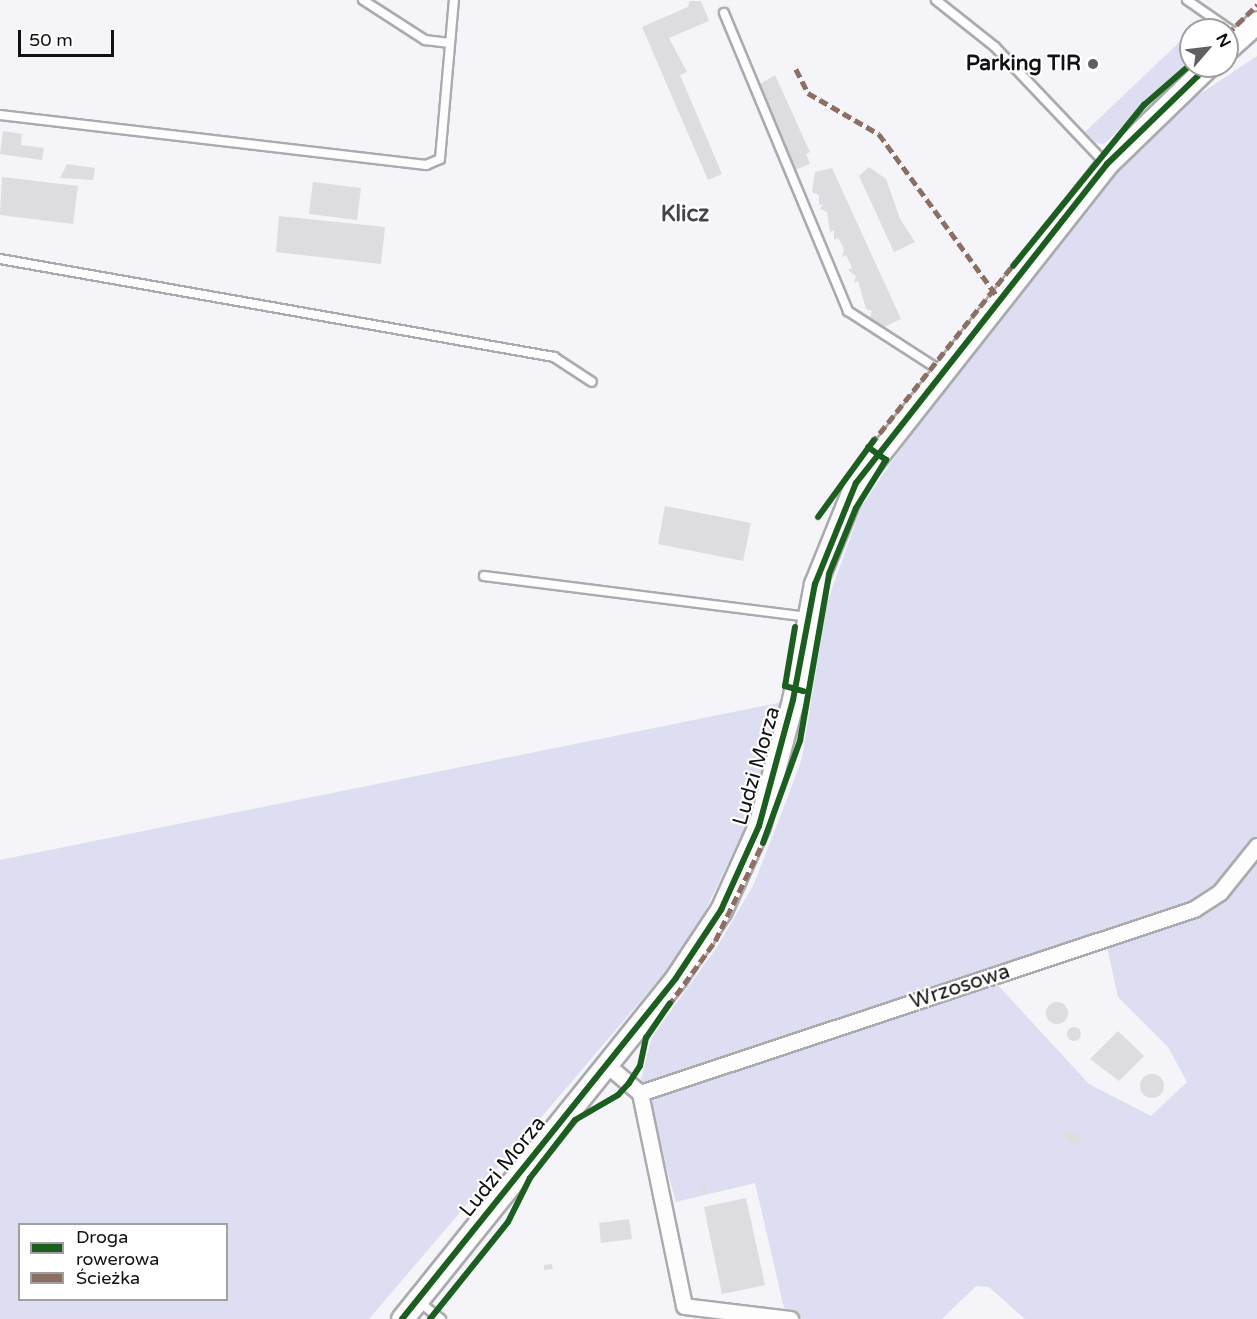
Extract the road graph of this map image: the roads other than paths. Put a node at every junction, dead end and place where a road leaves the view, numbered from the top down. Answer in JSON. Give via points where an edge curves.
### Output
{"nodes":[{"id":1,"x":363,"y":0,"type":"edge"},
{"id":2,"x":454,"y":0,"type":"edge"},
{"id":3,"x":936,"y":0,"type":"edge"},
{"id":4,"x":1187,"y":0,"type":"edge"},
{"id":5,"x":724,"y":13,"type":"dead end"},
{"id":6,"x":1206,"y":18,"type":"edge"},
{"id":7,"x":1257,"y":22,"type":"edge"},
{"id":8,"x":1239,"y":38,"type":"edge"},
{"id":9,"x":450,"y":43,"type":"junction"},
{"id":10,"x":1196,"y":78,"type":"edge"},
{"id":11,"x":0,"y":115,"type":"edge"},
{"id":12,"x":1107,"y":164,"type":"junction"},
{"id":13,"x":0,"y":259,"type":"edge"},
{"id":14,"x":941,"y":371,"type":"junction"},
{"id":15,"x":592,"y":382,"type":"dead end"},
{"id":16,"x":484,"y":576,"type":"dead end"},
{"id":17,"x":809,"y":618,"type":"junction"},
{"id":18,"x":1257,"y":846,"type":"edge"},
{"id":19,"x":607,"y":1065,"type":"junction"},
{"id":20,"x":640,"y":1093,"type":"junction"},
{"id":21,"x":417,"y":1300,"type":"junction"},
{"id":22,"x":402,"y":1319,"type":"edge"},
{"id":23,"x":441,"y":1319,"type":"edge"},
{"id":24,"x":790,"y":1319,"type":"edge"}],
"edges":[{"from":1,"to":9,"type":"lane","via":[[425,40]]},
{"from":2,"to":9,"type":"lane"},
{"from":3,"to":12,"type":"lane","via":[[995,47]]},
{"from":4,"to":6,"type":"lane"},
{"from":5,"to":14,"type":"lane","via":[[848,311]]},
{"from":7,"to":8,"type":"street"},
{"from":9,"to":11,"type":"lane","via":[[440,159],[426,165]]},
{"from":10,"to":12,"type":"street","name":"Ludzi Morza"},
{"from":12,"to":14,"type":"street","name":"Ludzi Morza"},
{"from":13,"to":15,"type":"lane","via":[[554,357]]},
{"from":14,"to":17,"type":"street","name":"Ludzi Morza","via":[[877,453],[840,511]]},
{"from":16,"to":17,"type":"lane"},
{"from":17,"to":19,"type":"street","name":"Ludzi Morza","via":[[780,756],[738,878],[683,969]]},
{"from":18,"to":20,"type":"street","name":"Wrzosowa","via":[[1220,891],[1194,909]]},
{"from":19,"to":20,"type":"street"},
{"from":19,"to":21,"type":"street","name":"Ludzi Morza"},
{"from":20,"to":24,"type":"street","via":[[684,1306]]},
{"from":21,"to":22,"type":"street","name":"Ludzi Morza"},
{"from":21,"to":23,"type":"lane"}]}
